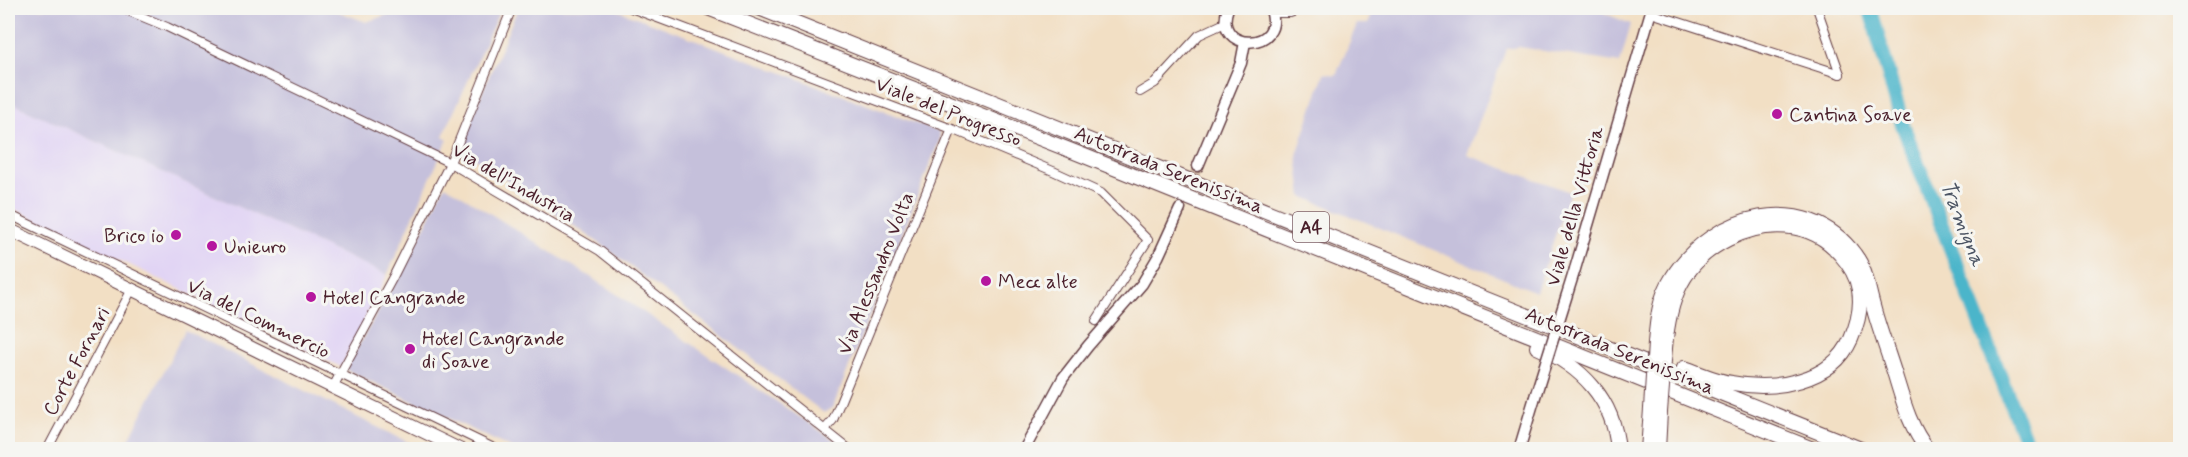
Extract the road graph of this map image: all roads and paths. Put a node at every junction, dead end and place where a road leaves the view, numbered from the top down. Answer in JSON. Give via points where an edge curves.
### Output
{"nodes":[{"id":1,"x":121,"y":8,"type":"edge"},
{"id":2,"x":512,"y":8,"type":"edge"},
{"id":3,"x":631,"y":8,"type":"edge"},
{"id":4,"x":708,"y":8,"type":"edge"},
{"id":5,"x":759,"y":8,"type":"edge"},
{"id":6,"x":1228,"y":8,"type":"edge"},
{"id":7,"x":1305,"y":8,"type":"edge"},
{"id":8,"x":1817,"y":8,"type":"edge"},
{"id":9,"x":1272,"y":10,"type":"edge"},
{"id":10,"x":1652,"y":10,"type":"edge"},
{"id":11,"x":1225,"y":23,"type":"junction"},
{"id":12,"x":1245,"y":42,"type":"junction"},
{"id":13,"x":1140,"y":92,"type":"dead end"},
{"id":14,"x":952,"y":129,"type":"junction"},
{"id":15,"x":450,"y":163,"type":"junction"},
{"id":16,"x":1198,"y":166,"type":"tunnel mouth"},
{"id":17,"x":1180,"y":209,"type":"tunnel mouth"},
{"id":18,"x":8,"y":214,"type":"edge"},
{"id":19,"x":8,"y":229,"type":"edge"},
{"id":20,"x":132,"y":290,"type":"junction"},
{"id":21,"x":1472,"y":312,"type":"junction"},
{"id":22,"x":1096,"y":321,"type":"dead end"},
{"id":23,"x":1660,"y":346,"type":"junction"},
{"id":24,"x":1632,"y":356,"type":"junction"},
{"id":25,"x":339,"y":375,"type":"junction"},
{"id":26,"x":333,"y":387,"type":"junction"},
{"id":27,"x":1655,"y":410,"type":"junction"},
{"id":28,"x":826,"y":428,"type":"junction"},
{"id":29,"x":48,"y":448,"type":"edge"},
{"id":30,"x":461,"y":450,"type":"edge"},
{"id":31,"x":498,"y":450,"type":"edge"},
{"id":32,"x":850,"y":450,"type":"edge"},
{"id":33,"x":1024,"y":450,"type":"edge"},
{"id":34,"x":1519,"y":450,"type":"edge"},
{"id":35,"x":1618,"y":450,"type":"edge"},
{"id":36,"x":1648,"y":450,"type":"edge"},
{"id":37,"x":1658,"y":450,"type":"edge"},
{"id":38,"x":1815,"y":450,"type":"edge"},
{"id":39,"x":1863,"y":450,"type":"edge"},
{"id":40,"x":1928,"y":450,"type":"edge"}],
"edges":[{"from":1,"to":15,"type":"street","name":"Via dell'Industria"},
{"from":2,"to":15,"type":"street"},
{"from":3,"to":14,"type":"street","name":"Viale del Progresso"},
{"from":4,"to":21,"type":"highway","name":"Autostrada Serenissima","number":"A4"},
{"from":5,"to":24,"type":"highway","name":"Autostrada Serenissima","number":"A4"},
{"from":6,"to":11,"type":"street"},
{"from":7,"to":9,"type":"street","via":[[1290,13]]},
{"from":8,"to":10,"type":"street","via":[[1840,74]]},
{"from":9,"to":12,"type":"street","via":[[1267,35]]},
{"from":10,"to":34,"type":"street","name":"Viale della Vittoria","bridge":true},
{"from":11,"to":12,"type":"street","via":[[1232,36]]},
{"from":11,"to":13,"type":"street","via":[[1199,35],[1155,83]]},
{"from":12,"to":16,"type":"street","via":[[1241,63]]},
{"from":14,"to":22,"type":"street","name":"Viale del Progresso","via":[[1101,193],[1148,240]]},
{"from":14,"to":28,"type":"street","name":"Via Alessandro Volta"},
{"from":15,"to":25,"type":"street"},
{"from":15,"to":28,"type":"street","name":"Via dell'Industria","via":[[600,251]]},
{"from":17,"to":33,"type":"street","via":[[1142,284],[1063,378]]},
{"from":18,"to":25,"type":"street","name":"Via del Commercio"},
{"from":19,"to":20,"type":"main road"},
{"from":20,"to":26,"type":"main road"},
{"from":20,"to":29,"type":"street","name":"Corte Fornari"},
{"from":21,"to":35,"type":"highway","via":[[1506,333],[1561,358],[1585,377],[1607,408]]},
{"from":21,"to":38,"type":"highway","name":"Autostrada Serenissima","number":"A4"},
{"from":23,"to":24,"type":"highway","via":[[1671,304],[1682,281],[1712,248],[1746,232],[1773,226],[1809,231],[1836,249],[1854,274],[1860,296],[1859,317],[1849,345],[1830,365],[1810,377],[1771,385],[1732,384],[1672,364]]},
{"from":23,"to":27,"type":"highway","bridge":true},
{"from":23,"to":40,"type":"highway","via":[[1659,308],[1668,286],[1680,266],[1704,243],[1723,230],[1754,218],[1786,216],[1813,221],[1842,239],[1860,263],[1904,406]]},
{"from":24,"to":39,"type":"highway","name":"Autostrada Serenissima","number":"A4"},
{"from":25,"to":26,"type":"street"},
{"from":25,"to":31,"type":"street","name":"Via del Commercio"},
{"from":26,"to":30,"type":"main road"},
{"from":27,"to":36,"type":"highway"},
{"from":27,"to":37,"type":"highway"},
{"from":28,"to":32,"type":"street","name":"Via dell'Industria"}]}
